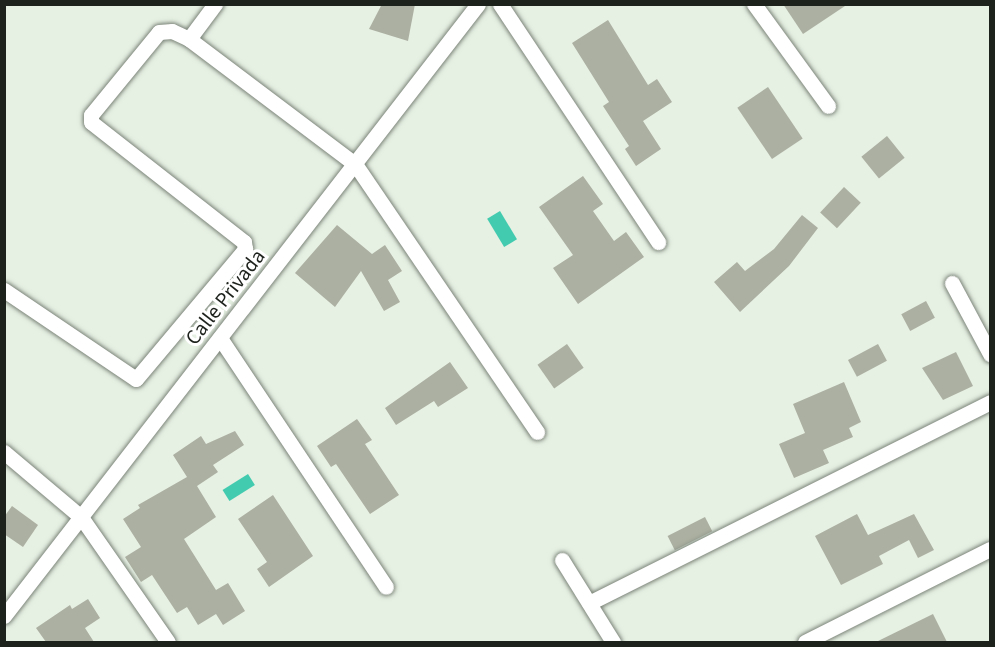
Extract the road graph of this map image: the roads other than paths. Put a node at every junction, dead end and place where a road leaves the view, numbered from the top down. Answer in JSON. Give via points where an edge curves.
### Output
{"nodes":[{"id":1,"x":215,"y":4,"type":"edge"},
{"id":2,"x":478,"y":4,"type":"edge"},
{"id":3,"x":500,"y":4,"type":"edge"},
{"id":4,"x":754,"y":4,"type":"edge"},
{"id":5,"x":189,"y":39,"type":"junction"},
{"id":6,"x":828,"y":106,"type":"dead end"},
{"id":7,"x":355,"y":164,"type":"junction"},
{"id":8,"x":658,"y":242,"type":"dead end"},
{"id":9,"x":952,"y":283,"type":"dead end"},
{"id":10,"x":4,"y":290,"type":"edge"},
{"id":11,"x":220,"y":338,"type":"junction"},
{"id":12,"x":990,"y":354,"type":"edge"},
{"id":13,"x":990,"y":402,"type":"edge"},
{"id":14,"x":537,"y":432,"type":"dead end"},
{"id":15,"x":4,"y":452,"type":"edge"},
{"id":16,"x":81,"y":517,"type":"junction"},
{"id":17,"x":990,"y":549,"type":"edge"},
{"id":18,"x":562,"y":560,"type":"dead end"},
{"id":19,"x":386,"y":587,"type":"dead end"},
{"id":20,"x":590,"y":603,"type":"junction"},
{"id":21,"x":4,"y":616,"type":"edge"},
{"id":22,"x":168,"y":642,"type":"edge"},
{"id":23,"x":613,"y":642,"type":"edge"},
{"id":24,"x":805,"y":642,"type":"edge"}],
"edges":[{"from":1,"to":5,"type":"street"},
{"from":2,"to":7,"type":"street","name":"Calle Privada"},
{"from":3,"to":8,"type":"street"},
{"from":4,"to":6,"type":"street"},
{"from":5,"to":7,"type":"street"},
{"from":5,"to":10,"type":"street","via":[[172,31],[159,32],[90,119],[93,127],[243,242],[245,249],[136,379]]},
{"from":7,"to":11,"type":"street","name":"Calle Privada"},
{"from":7,"to":14,"type":"street"},
{"from":9,"to":12,"type":"street"},
{"from":11,"to":16,"type":"street","name":"Calle Privada"},
{"from":11,"to":19,"type":"street"},
{"from":13,"to":20,"type":"street"},
{"from":15,"to":16,"type":"street"},
{"from":16,"to":21,"type":"street","name":"Calle Privada"},
{"from":16,"to":22,"type":"street"},
{"from":17,"to":24,"type":"street"},
{"from":18,"to":20,"type":"street"},
{"from":20,"to":23,"type":"street"}]}
